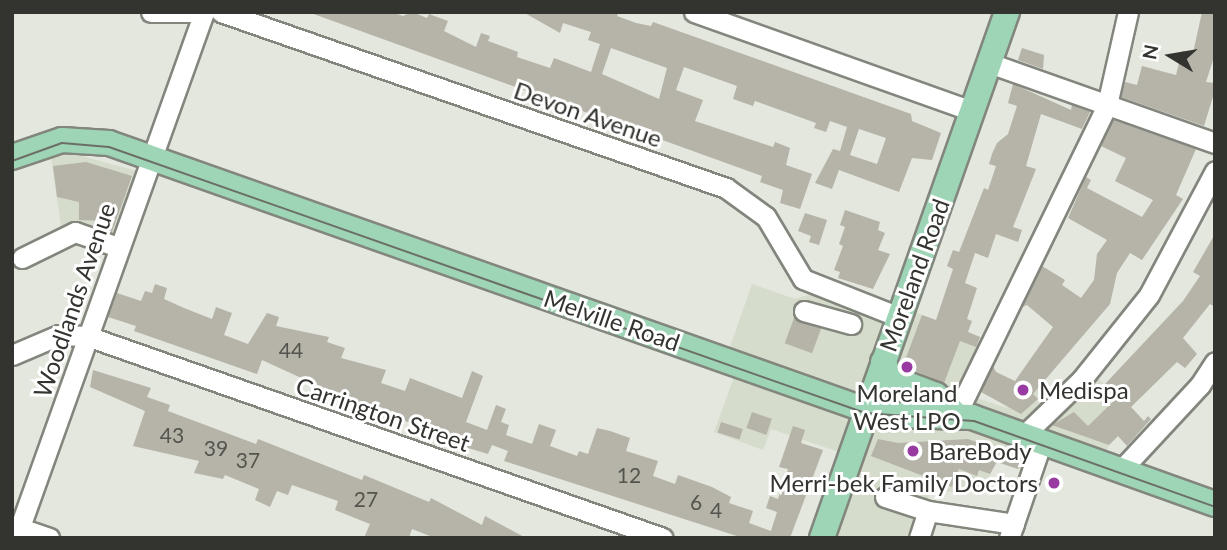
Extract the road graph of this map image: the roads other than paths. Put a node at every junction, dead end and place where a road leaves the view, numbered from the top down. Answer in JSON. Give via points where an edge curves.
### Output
{"nodes":[{"id":1,"x":150,"y":12,"type":"edge"},
{"id":2,"x":203,"y":12,"type":"edge"},
{"id":3,"x":221,"y":12,"type":"edge"},
{"id":4,"x":694,"y":12,"type":"edge"},
{"id":5,"x":1007,"y":12,"type":"edge"},
{"id":6,"x":1128,"y":12,"type":"edge"},
{"id":7,"x":989,"y":63,"type":"junction"},
{"id":8,"x":1107,"y":105,"type":"junction"},
{"id":9,"x":972,"y":111,"type":"junction"},
{"id":10,"x":1215,"y":143,"type":"edge"},
{"id":11,"x":12,"y":157,"type":"edge"},
{"id":12,"x":150,"y":158,"type":"junction"},
{"id":13,"x":1215,"y":171,"type":"edge"},
{"id":14,"x":118,"y":247,"type":"junction"},
{"id":15,"x":22,"y":258,"type":"dead end"},
{"id":16,"x":804,"y":311,"type":"dead end"},
{"id":17,"x":899,"y":317,"type":"junction"},
{"id":18,"x":851,"y":324,"type":"dead end"},
{"id":19,"x":87,"y":335,"type":"junction"},
{"id":20,"x":12,"y":355,"type":"edge"},
{"id":21,"x":883,"y":362,"type":"junction"},
{"id":22,"x":1215,"y":362,"type":"edge"},
{"id":23,"x":866,"y":410,"type":"junction"},
{"id":24,"x":956,"y":415,"type":"junction"},
{"id":25,"x":1033,"y":438,"type":"junction"},
{"id":26,"x":1121,"y":470,"type":"junction"},
{"id":27,"x":885,"y":498,"type":"dead end"},
{"id":28,"x":1215,"y":504,"type":"edge"},
{"id":29,"x":928,"y":511,"type":"junction"},
{"id":30,"x":1011,"y":531,"type":"edge"},
{"id":31,"x":18,"y":533,"type":"edge"},
{"id":32,"x":49,"y":538,"type":"edge"},
{"id":33,"x":663,"y":538,"type":"edge"},
{"id":34,"x":822,"y":538,"type":"edge"},
{"id":35,"x":919,"y":538,"type":"edge"}],
"edges":[{"from":1,"to":2,"type":"street"},
{"from":2,"to":12,"type":"street","name":"Woodlands Avenue"},
{"from":3,"to":17,"type":"street","name":"Devon Avenue","via":[[726,188],[766,217],[803,279]]},
{"from":4,"to":9,"type":"street"},
{"from":5,"to":7,"type":"main road","name":"Moreland Road"},
{"from":6,"to":8,"type":"street"},
{"from":7,"to":8,"type":"street"},
{"from":7,"to":9,"type":"main road","name":"Moreland Road"},
{"from":8,"to":10,"type":"street"},
{"from":8,"to":24,"type":"street"},
{"from":9,"to":17,"type":"main road","name":"Moreland Road"},
{"from":11,"to":12,"type":"main road","name":"Melville Road","via":[[46,143],[78,139],[109,143]]},
{"from":12,"to":14,"type":"street","name":"Woodlands Avenue"},
{"from":12,"to":23,"type":"main road","name":"Melville Road"},
{"from":13,"to":25,"type":"street","via":[[1177,249],[1130,323]]},
{"from":14,"to":15,"type":"street","via":[[75,232]]},
{"from":14,"to":19,"type":"street","name":"Woodlands Avenue"},
{"from":16,"to":18,"type":"street"},
{"from":17,"to":21,"type":"main road","name":"Moreland Road"},
{"from":19,"to":20,"type":"street","via":[[59,335]]},
{"from":19,"to":31,"type":"street","name":"Woodlands Avenue"},
{"from":19,"to":33,"type":"street","name":"Carrington Street"},
{"from":21,"to":23,"type":"main road","name":"Moreland Road"},
{"from":21,"to":24,"type":"main road","via":[[891,378],[936,395]]},
{"from":22,"to":26,"type":"street","via":[[1200,385]]},
{"from":23,"to":24,"type":"main road","name":"Melville Road"},
{"from":23,"to":34,"type":"main road","name":"Moreland Road"},
{"from":24,"to":25,"type":"main road","name":"Melville Road"},
{"from":25,"to":26,"type":"main road","name":"Melville Road"},
{"from":25,"to":30,"type":"street"},
{"from":26,"to":28,"type":"main road","name":"Melville Road"},
{"from":27,"to":29,"type":"street"},
{"from":29,"to":30,"type":"street"},
{"from":29,"to":35,"type":"street"},
{"from":31,"to":32,"type":"street"}]}
